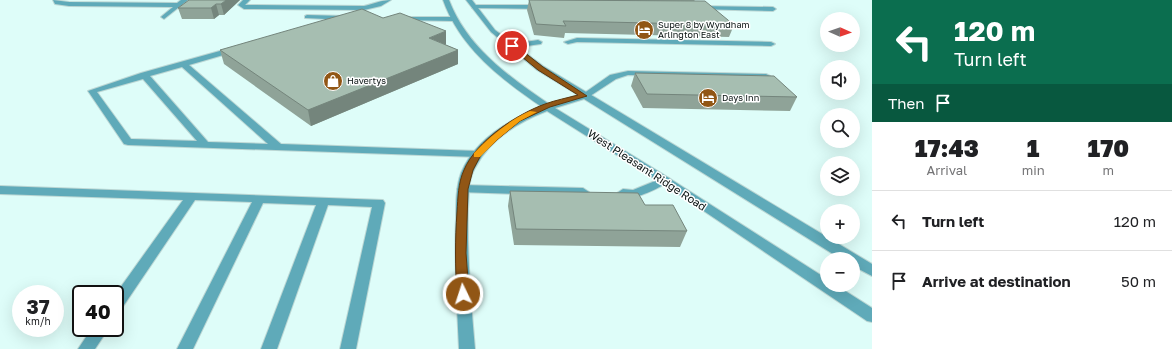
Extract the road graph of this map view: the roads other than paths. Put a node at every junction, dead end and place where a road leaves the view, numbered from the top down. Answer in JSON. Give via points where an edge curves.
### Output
{"nodes":[{"id":1,"x":56,"y":0,"type":"edge"},
{"id":2,"x":185,"y":0,"type":"edge"},
{"id":3,"x":247,"y":0,"type":"edge"},
{"id":4,"x":388,"y":0,"type":"edge"},
{"id":5,"x":446,"y":0,"type":"edge"},
{"id":6,"x":469,"y":0,"type":"edge"},
{"id":7,"x":179,"y":5,"type":"junction"},
{"id":8,"x":474,"y":7,"type":"junction"},
{"id":9,"x":550,"y":7,"type":"edge"},
{"id":10,"x":693,"y":8,"type":"edge"},
{"id":11,"x":773,"y":8,"type":"dead end"},
{"id":12,"x":164,"y":17,"type":"dead end"},
{"id":13,"x":307,"y":17,"type":"dead end"},
{"id":14,"x":341,"y":18,"type":"junction"},
{"id":15,"x":356,"y":18,"type":"edge"},
{"id":16,"x":395,"y":18,"type":"edge"},
{"id":17,"x":454,"y":19,"type":"junction"},
{"id":18,"x":311,"y":26,"type":"edge"},
{"id":19,"x":538,"y":42,"type":"dead end"},
{"id":20,"x":568,"y":42,"type":"dead end"},
{"id":21,"x":771,"y":44,"type":"dead end"},
{"id":22,"x":244,"y":46,"type":"edge"},
{"id":23,"x":512,"y":46,"type":"junction"},
{"id":24,"x":184,"y":64,"type":"junction"},
{"id":25,"x":144,"y":75,"type":"junction"},
{"id":26,"x":766,"y":76,"type":"edge"},
{"id":27,"x":584,"y":96,"type":"junction"},
{"id":28,"x":548,"y":106,"type":"junction"},
{"id":29,"x":205,"y":144,"type":"junction"},
{"id":30,"x":278,"y":147,"type":"junction"},
{"id":31,"x":478,"y":154,"type":"junction"},
{"id":32,"x":665,"y":180,"type":"junction"},
{"id":33,"x":463,"y":189,"type":"junction"},
{"id":34,"x":0,"y":190,"type":"edge"},
{"id":35,"x":596,"y":193,"type":"edge"},
{"id":36,"x":611,"y":193,"type":"edge"},
{"id":37,"x":192,"y":196,"type":"junction"},
{"id":38,"x":258,"y":198,"type":"junction"},
{"id":39,"x":323,"y":201,"type":"junction"},
{"id":40,"x":841,"y":252,"type":"edge"},
{"id":41,"x":860,"y":263,"type":"edge"},
{"id":42,"x":872,"y":271,"type":"edge"},
{"id":43,"x":124,"y":294,"type":"edge"},
{"id":44,"x":872,"y":316,"type":"edge"},
{"id":45,"x":95,"y":337,"type":"edge"},
{"id":46,"x":86,"y":349,"type":"edge"},
{"id":47,"x":185,"y":349,"type":"edge"},
{"id":48,"x":269,"y":349,"type":"edge"},
{"id":49,"x":348,"y":349,"type":"edge"},
{"id":50,"x":467,"y":349,"type":"edge"}],
"edges":[{"from":1,"to":7,"type":"street","via":[[57,3],[69,4]]},
{"from":2,"to":7,"type":"street"},
{"from":3,"to":4,"type":"street","via":[[241,5],[364,8]]},
{"from":5,"to":17,"type":"street","name":"West Pleasant Ridge Road"},
{"from":6,"to":8,"type":"street"},
{"from":7,"to":12,"type":"street"},
{"from":8,"to":9,"type":"street"},
{"from":8,"to":23,"type":"street","via":[[493,31]]},
{"from":10,"to":11,"type":"street"},
{"from":13,"to":14,"type":"street"},
{"from":14,"to":15,"type":"street"},
{"from":14,"to":18,"type":"street"},
{"from":16,"to":17,"type":"street"},
{"from":17,"to":28,"type":"street","name":"West Pleasant Ridge Road","via":[[492,65]]},
{"from":19,"to":23,"type":"street"},
{"from":20,"to":21,"type":"street","via":[[577,40]]},
{"from":22,"to":24,"type":"street"},
{"from":23,"to":27,"type":"street","via":[[540,68]]},
{"from":24,"to":25,"type":"street"},
{"from":24,"to":30,"type":"street"},
{"from":25,"to":29,"type":"street"},
{"from":25,"to":29,"type":"street","via":[[92,91],[128,142]]},
{"from":26,"to":27,"type":"street","via":[[628,73],[614,77]]},
{"from":27,"to":28,"type":"street"},
{"from":27,"to":40,"type":"street"},
{"from":28,"to":31,"type":"street","via":[[518,120]]},
{"from":28,"to":32,"type":"street","name":"West Pleasant Ridge Road"},
{"from":29,"to":30,"type":"street"},
{"from":30,"to":31,"type":"street"},
{"from":31,"to":33,"type":"street","via":[[468,170]]},
{"from":32,"to":36,"type":"street","via":[[634,194]]},
{"from":32,"to":44,"type":"street","name":"West Pleasant Ridge Road"},
{"from":33,"to":35,"type":"street"},
{"from":33,"to":50,"type":"street","via":[[460,253]]},
{"from":34,"to":37,"type":"street"},
{"from":37,"to":38,"type":"street"},
{"from":37,"to":43,"type":"street"},
{"from":38,"to":39,"type":"street"},
{"from":38,"to":47,"type":"street"},
{"from":39,"to":48,"type":"street"},
{"from":39,"to":49,"type":"street","via":[[379,203]]},
{"from":41,"to":42,"type":"street"},
{"from":45,"to":46,"type":"street"}]}
